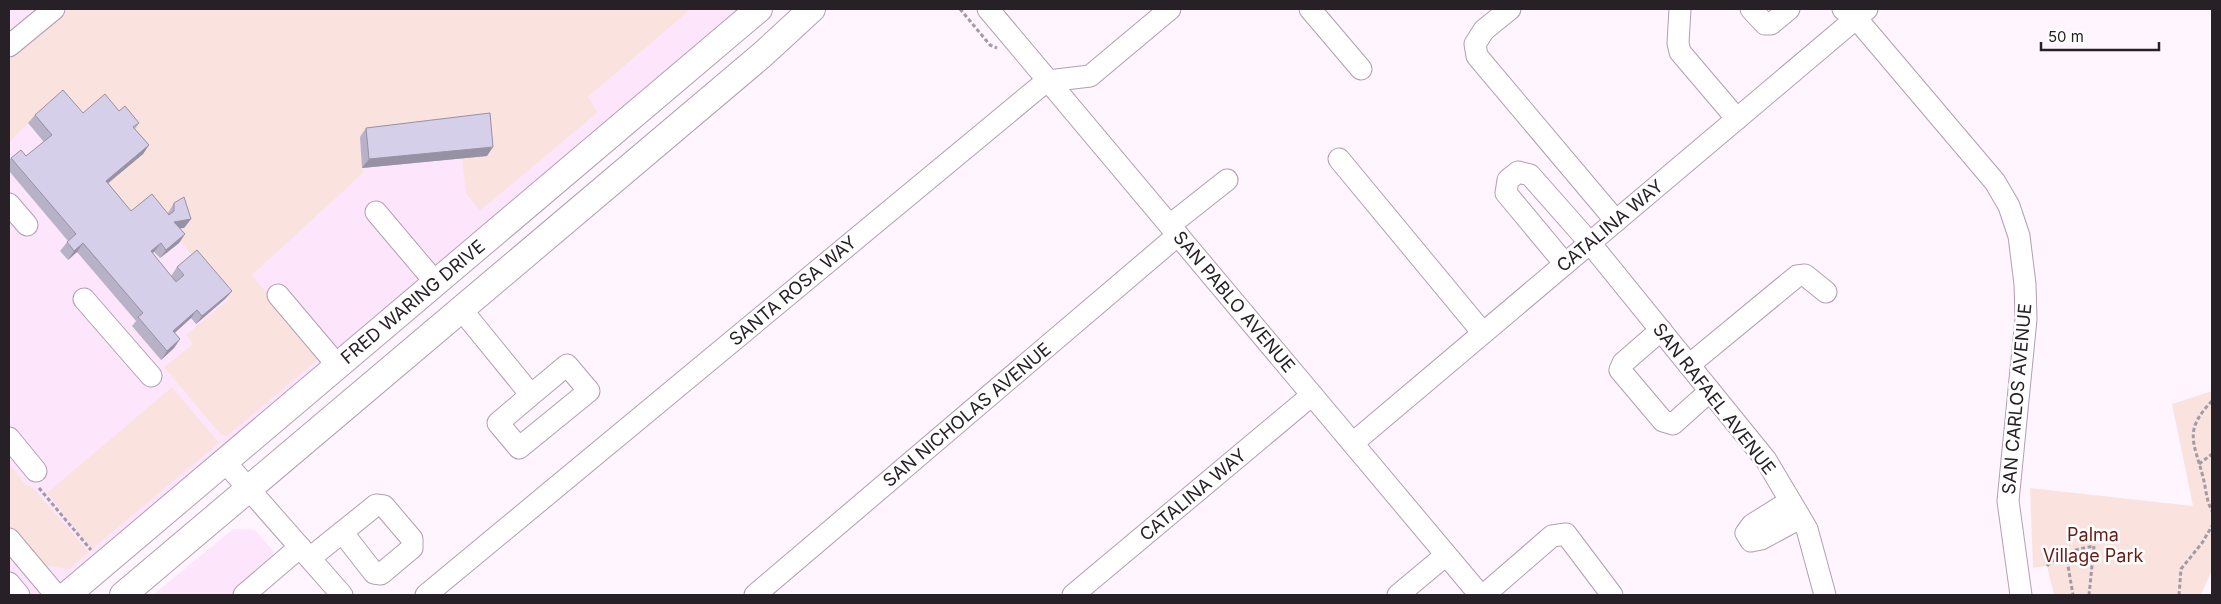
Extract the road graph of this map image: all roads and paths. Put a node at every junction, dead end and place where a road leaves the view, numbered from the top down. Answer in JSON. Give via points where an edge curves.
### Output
{"nodes":[{"id":1,"x":54,"y":9,"type":"edge"},
{"id":2,"x":758,"y":9,"type":"edge"},
{"id":3,"x":812,"y":9,"type":"edge"},
{"id":4,"x":988,"y":9,"type":"edge"},
{"id":5,"x":1170,"y":9,"type":"edge"},
{"id":6,"x":1310,"y":9,"type":"edge"},
{"id":7,"x":1510,"y":9,"type":"edge"},
{"id":8,"x":1680,"y":9,"type":"edge"},
{"id":9,"x":1751,"y":9,"type":"edge"},
{"id":10,"x":1789,"y":9,"type":"edge"},
{"id":11,"x":1856,"y":12,"type":"edge"},
{"id":12,"x":9,"y":46,"type":"edge"},
{"id":13,"x":1361,"y":69,"type":"dead end"},
{"id":14,"x":1048,"y":81,"type":"junction"},
{"id":15,"x":1737,"y":119,"type":"junction"},
{"id":16,"x":1339,"y":159,"type":"dead end"},
{"id":17,"x":1227,"y":180,"type":"dead end"},
{"id":18,"x":9,"y":204,"type":"edge"},
{"id":19,"x":376,"y":212,"type":"dead end"},
{"id":20,"x":1616,"y":221,"type":"junction"},
{"id":21,"x":27,"y":225,"type":"dead end"},
{"id":22,"x":1174,"y":230,"type":"junction"},
{"id":23,"x":1590,"y":243,"type":"junction"},
{"id":24,"x":1565,"y":264,"type":"junction"},
{"id":25,"x":436,"y":283,"type":"junction"},
{"id":26,"x":1826,"y":292,"type":"dead end"},
{"id":27,"x":278,"y":295,"type":"dead end"},
{"id":28,"x":84,"y":299,"type":"dead end"},
{"id":29,"x":461,"y":309,"type":"junction"},
{"id":30,"x":1661,"y":330,"type":"junction"},
{"id":31,"x":1483,"y":333,"type":"junction"},
{"id":32,"x":1689,"y":365,"type":"junction"},
{"id":33,"x":338,"y":366,"type":"junction"},
{"id":34,"x":150,"y":376,"type":"dead end"},
{"id":35,"x":1710,"y":391,"type":"junction"},
{"id":36,"x":532,"y":395,"type":"dead end"},
{"id":37,"x":1312,"y":395,"type":"junction"},
{"id":38,"x":2212,"y":401,"type":"edge"},
{"id":39,"x":9,"y":438,"type":"edge"},
{"id":40,"x":1352,"y":443,"type":"junction"},
{"id":41,"x":2212,"y":454,"type":"edge"},
{"id":42,"x":225,"y":462,"type":"junction"},
{"id":43,"x":2199,"y":464,"type":"junction"},
{"id":44,"x":35,"y":477,"type":"joint"},
{"id":45,"x":249,"y":490,"type":"junction"},
{"id":46,"x":1795,"y":509,"type":"junction"},
{"id":47,"x":2212,"y":511,"type":"edge"},
{"id":48,"x":2212,"y":526,"type":"edge"},
{"id":49,"x":342,"y":532,"type":"dead end"},
{"id":50,"x":1757,"y":532,"type":"dead end"},
{"id":51,"x":9,"y":539,"type":"edge"},
{"id":52,"x":93,"y":553,"type":"dead end"},
{"id":53,"x":305,"y":553,"type":"junction"},
{"id":54,"x":1446,"y":554,"type":"junction"},
{"id":55,"x":2066,"y":554,"type":"junction"},
{"id":56,"x":2047,"y":566,"type":"dead end"},
{"id":57,"x":9,"y":583,"type":"edge"},
{"id":58,"x":19,"y":595,"type":"edge"},
{"id":59,"x":56,"y":595,"type":"edge"},
{"id":60,"x":67,"y":595,"type":"edge"},
{"id":61,"x":123,"y":595,"type":"edge"},
{"id":62,"x":244,"y":595,"type":"edge"},
{"id":63,"x":342,"y":595,"type":"edge"},
{"id":64,"x":426,"y":595,"type":"edge"},
{"id":65,"x":755,"y":595,"type":"edge"},
{"id":66,"x":1073,"y":595,"type":"edge"},
{"id":67,"x":1398,"y":595,"type":"edge"},
{"id":68,"x":1482,"y":595,"type":"edge"},
{"id":69,"x":1612,"y":595,"type":"edge"},
{"id":70,"x":1825,"y":595,"type":"edge"},
{"id":71,"x":2022,"y":595,"type":"edge"},
{"id":72,"x":2073,"y":595,"type":"edge"},
{"id":73,"x":2089,"y":595,"type":"edge"},
{"id":74,"x":2179,"y":595,"type":"edge"}],
"edges":[{"from":1,"to":12,"type":"street"},
{"from":2,"to":25,"type":"main road","name":"FRED WARING DRIVE"},
{"from":3,"to":29,"type":"main road","name":"FRED WARING DRIVE"},
{"from":4,"to":14,"type":"street","name":"SAN PABLO AVENUE"},
{"from":5,"to":14,"type":"street","via":[[1090,76]]},
{"from":6,"to":13,"type":"street"},
{"from":7,"to":20,"type":"street","via":[[1484,30],[1475,44],[1477,56]]},
{"from":8,"to":15,"type":"street","via":[[1680,52]]},
{"from":9,"to":10,"type":"street","via":[[1764,24],[1771,24]]},
{"from":11,"to":15,"type":"street","name":"CATALINA WAY"},
{"from":11,"to":71,"type":"street","name":"SAN CARLOS AVENUE","via":[[1995,182],[2009,206],[2019,236],[2026,320],[2008,500]]},
{"from":14,"to":22,"type":"street","name":"SAN PABLO AVENUE"},
{"from":14,"to":64,"type":"street","name":"SANTA ROSA WAY"},
{"from":15,"to":20,"type":"street","name":"CATALINA WAY"},
{"from":16,"to":31,"type":"street"},
{"from":17,"to":22,"type":"street","name":"SAN NICHOLAS AVENUE"},
{"from":18,"to":21,"type":"street"},
{"from":19,"to":25,"type":"street"},
{"from":20,"to":23,"type":"street","name":"CATALINA WAY"},
{"from":22,"to":37,"type":"street","name":"SAN PABLO AVENUE"},
{"from":22,"to":65,"type":"street","name":"SAN NICHOLAS AVENUE"},
{"from":23,"to":24,"type":"street","name":"CATALINA WAY"},
{"from":23,"to":24,"type":"street","name":"SAN RAFAEL AVENUE","via":[[1530,175],[1518,172],[1508,180],[1506,193]]},
{"from":23,"to":30,"type":"street","name":"SAN RAFAEL AVENUE"},
{"from":24,"to":31,"type":"street","name":"CATALINA WAY"},
{"from":25,"to":33,"type":"main road","name":"FRED WARING DRIVE"},
{"from":26,"to":32,"type":"street","via":[[1805,275],[1797,276]]},
{"from":27,"to":33,"type":"street"},
{"from":28,"to":34,"type":"street"},
{"from":29,"to":36,"type":"street"},
{"from":29,"to":45,"type":"main road","name":"FRED WARING DRIVE"},
{"from":30,"to":32,"type":"street","name":"SAN RAFAEL AVENUE"},
{"from":30,"to":35,"type":"street","via":[[1623,362],[1620,370],[1663,421],[1672,424]]},
{"from":31,"to":40,"type":"street","name":"CATALINA WAY"},
{"from":32,"to":35,"type":"street","name":"SAN RAFAEL AVENUE"},
{"from":33,"to":42,"type":"main road","name":"FRED WARING DRIVE"},
{"from":35,"to":46,"type":"street","name":"SAN RAFAEL AVENUE","via":[[1766,460]]},
{"from":37,"to":40,"type":"street","name":"SAN PABLO AVENUE"},
{"from":37,"to":66,"type":"street","name":"CATALINA WAY"},
{"from":38,"to":43,"type":"path","via":[[2202,411],[2194,428],[2193,447]]},
{"from":39,"to":44,"type":"street"},
{"from":40,"to":54,"type":"street","name":"SAN PABLO AVENUE"},
{"from":41,"to":43,"type":"path"},
{"from":42,"to":45,"type":"street"},
{"from":42,"to":60,"type":"main road","name":"FRED WARING DRIVE"},
{"from":43,"to":47,"type":"path"},
{"from":44,"to":52,"type":"path"},
{"from":45,"to":53,"type":"street"},
{"from":45,"to":61,"type":"main road","name":"FRED WARING DRIVE"},
{"from":46,"to":50,"type":"street"},
{"from":46,"to":70,"type":"street","name":"SAN RAFAEL AVENUE","via":[[1807,529]]},
{"from":48,"to":74,"type":"path","via":[[2182,570]]},
{"from":49,"to":53,"type":"street"},
{"from":51,"to":59,"type":"street"},
{"from":53,"to":62,"type":"street"},
{"from":53,"to":63,"type":"street"},
{"from":54,"to":67,"type":"street"},
{"from":54,"to":68,"type":"street","name":"SAN PABLO AVENUE"},
{"from":55,"to":56,"type":"path","via":[[2057,556]]},
{"from":55,"to":72,"type":"path"},
{"from":55,"to":73,"type":"path","via":[[2094,546]]},
{"from":57,"to":58,"type":"street"},
{"from":68,"to":69,"type":"street","via":[[1552,536],[1566,534]]}]}
